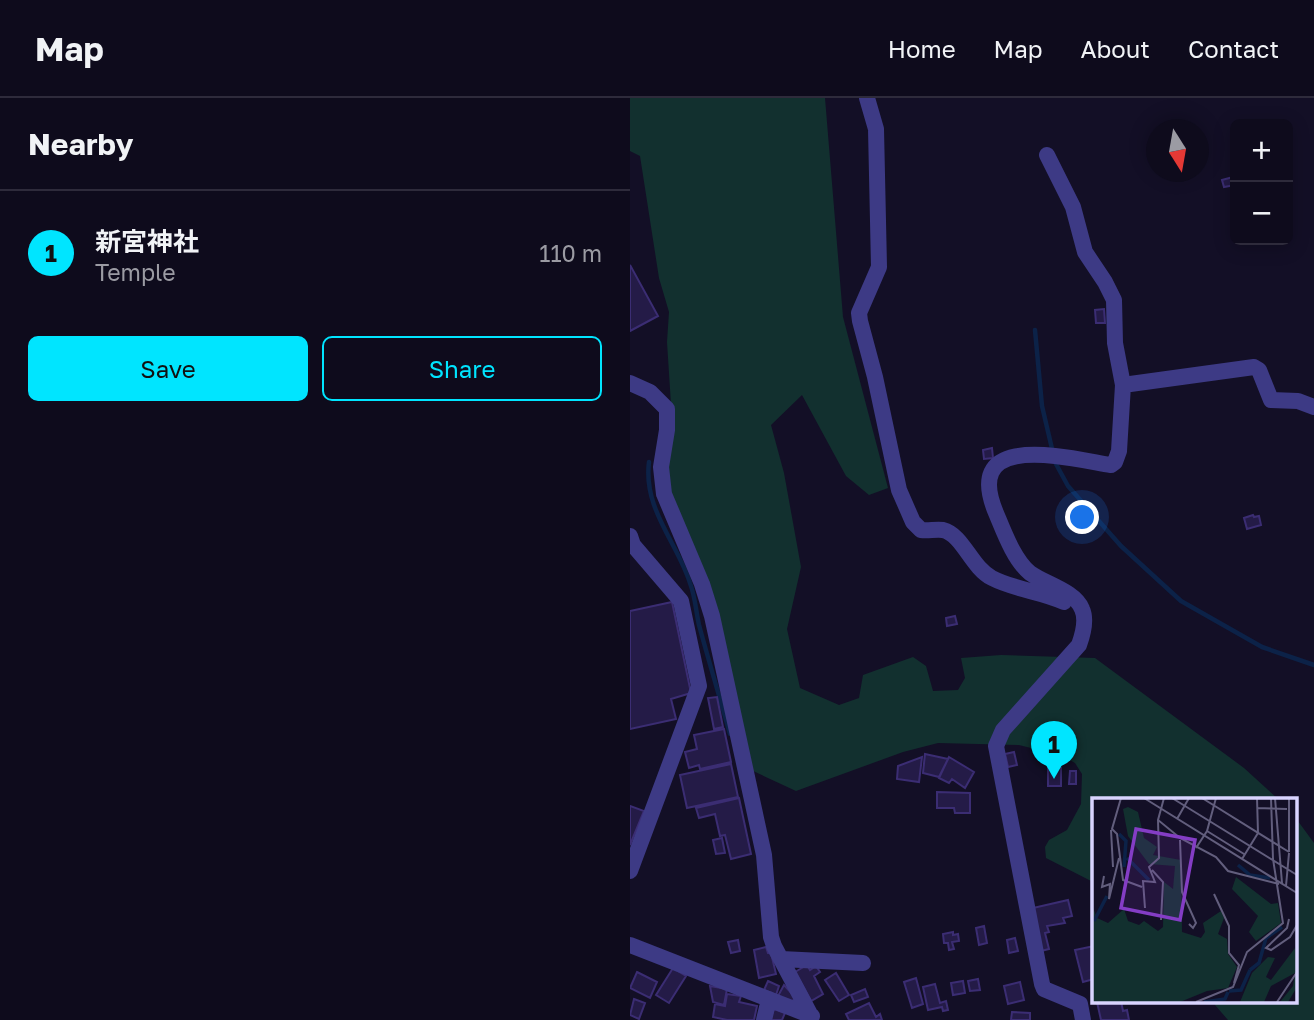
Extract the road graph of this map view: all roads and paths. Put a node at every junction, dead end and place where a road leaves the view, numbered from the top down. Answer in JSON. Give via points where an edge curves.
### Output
{"nodes":[{"id":1,"x":867,"y":98,"type":"edge"},
{"id":2,"x":1046,"y":155,"type":"dead end"},
{"id":3,"x":630,"y":383,"type":"edge"},
{"id":4,"x":1123,"y":385,"type":"junction"},
{"id":5,"x":1314,"y":407,"type":"edge"},
{"id":6,"x":630,"y":536,"type":"edge"},
{"id":7,"x":1082,"y":607,"type":"junction"},
{"id":8,"x":630,"y":871,"type":"edge"},
{"id":9,"x":630,"y":945,"type":"edge"},
{"id":10,"x":780,"y":959,"type":"junction"},
{"id":11,"x":863,"y":963,"type":"dead end"},
{"id":12,"x":769,"y":999,"type":"junction"},
{"id":13,"x":813,"y":1017,"type":"edge"},
{"id":14,"x":764,"y":1020,"type":"edge"},
{"id":15,"x":1083,"y":1020,"type":"edge"}],
"edges":[{"from":1,"to":7,"type":"street","via":[[876,129],[879,267],[859,313],[904,502],[921,530],[942,530],[956,536],[977,568],[988,576]]},
{"from":2,"to":4,"type":"street","via":[[1073,207],[1089,261],[1114,300],[1115,343]]},
{"from":3,"to":10,"type":"street","via":[[650,392],[669,415],[661,467],[664,494],[712,616],[765,855],[771,937]]},
{"from":4,"to":5,"type":"street","via":[[1254,367],[1271,400]]},
{"from":4,"to":7,"type":"street","via":[[1119,451],[1111,465],[1011,456],[995,464],[988,480],[1003,532],[1029,572]]},
{"from":6,"to":8,"type":"street","via":[[681,601],[699,686]]},
{"from":7,"to":15,"type":"street","via":[[1079,645],[1003,730],[996,746],[1042,984],[1080,1004]]},
{"from":9,"to":12,"type":"street"},
{"from":10,"to":11,"type":"street"},
{"from":10,"to":13,"type":"street"},
{"from":12,"to":13,"type":"street"},
{"from":12,"to":14,"type":"street"}]}
